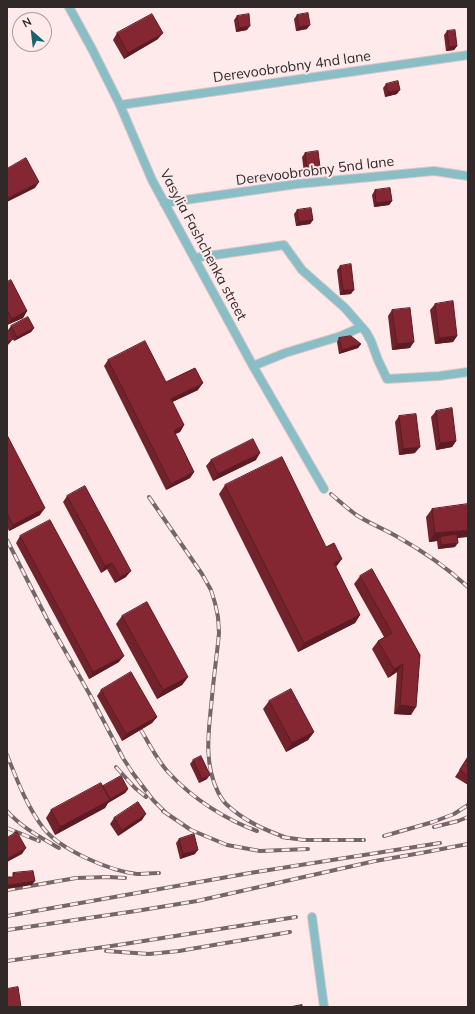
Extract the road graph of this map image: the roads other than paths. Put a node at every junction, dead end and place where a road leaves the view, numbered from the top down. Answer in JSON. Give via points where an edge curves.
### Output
{"nodes":[{"id":1,"x":69,"y":7,"type":"edge"},
{"id":2,"x":468,"y":55,"type":"edge"},
{"id":3,"x":120,"y":105,"type":"junction"},
{"id":4,"x":468,"y":176,"type":"edge"},
{"id":5,"x":164,"y":203,"type":"junction"},
{"id":6,"x":194,"y":258,"type":"junction"},
{"id":7,"x":361,"y":327,"type":"junction"},
{"id":8,"x":253,"y":366,"type":"junction"},
{"id":9,"x":468,"y":372,"type":"edge"},
{"id":10,"x":324,"y":490,"type":"dead end"},
{"id":11,"x":312,"y":917,"type":"dead end"},
{"id":12,"x":324,"y":1007,"type":"edge"}],
"edges":[{"from":1,"to":3,"type":"street","name":"Vasylia Fashchenka street"},
{"from":2,"to":3,"type":"street","name":"Derevoobrobny 4nd lane"},
{"from":3,"to":5,"type":"street","name":"Vasylia Fashchenka street"},
{"from":4,"to":5,"type":"street","name":"Derevoobrobny 5nd lane","via":[[434,171],[297,184]]},
{"from":5,"to":6,"type":"street","name":"Vasylia Fashchenka street"},
{"from":6,"to":7,"type":"street","via":[[284,245],[302,270],[345,308]]},
{"from":6,"to":8,"type":"street","name":"Vasylia Fashchenka street"},
{"from":7,"to":8,"type":"street"},
{"from":7,"to":9,"type":"street","via":[[371,341],[387,380]]},
{"from":8,"to":10,"type":"street","name":"Vasylia Fashchenka street"},
{"from":11,"to":12,"type":"street"}]}
